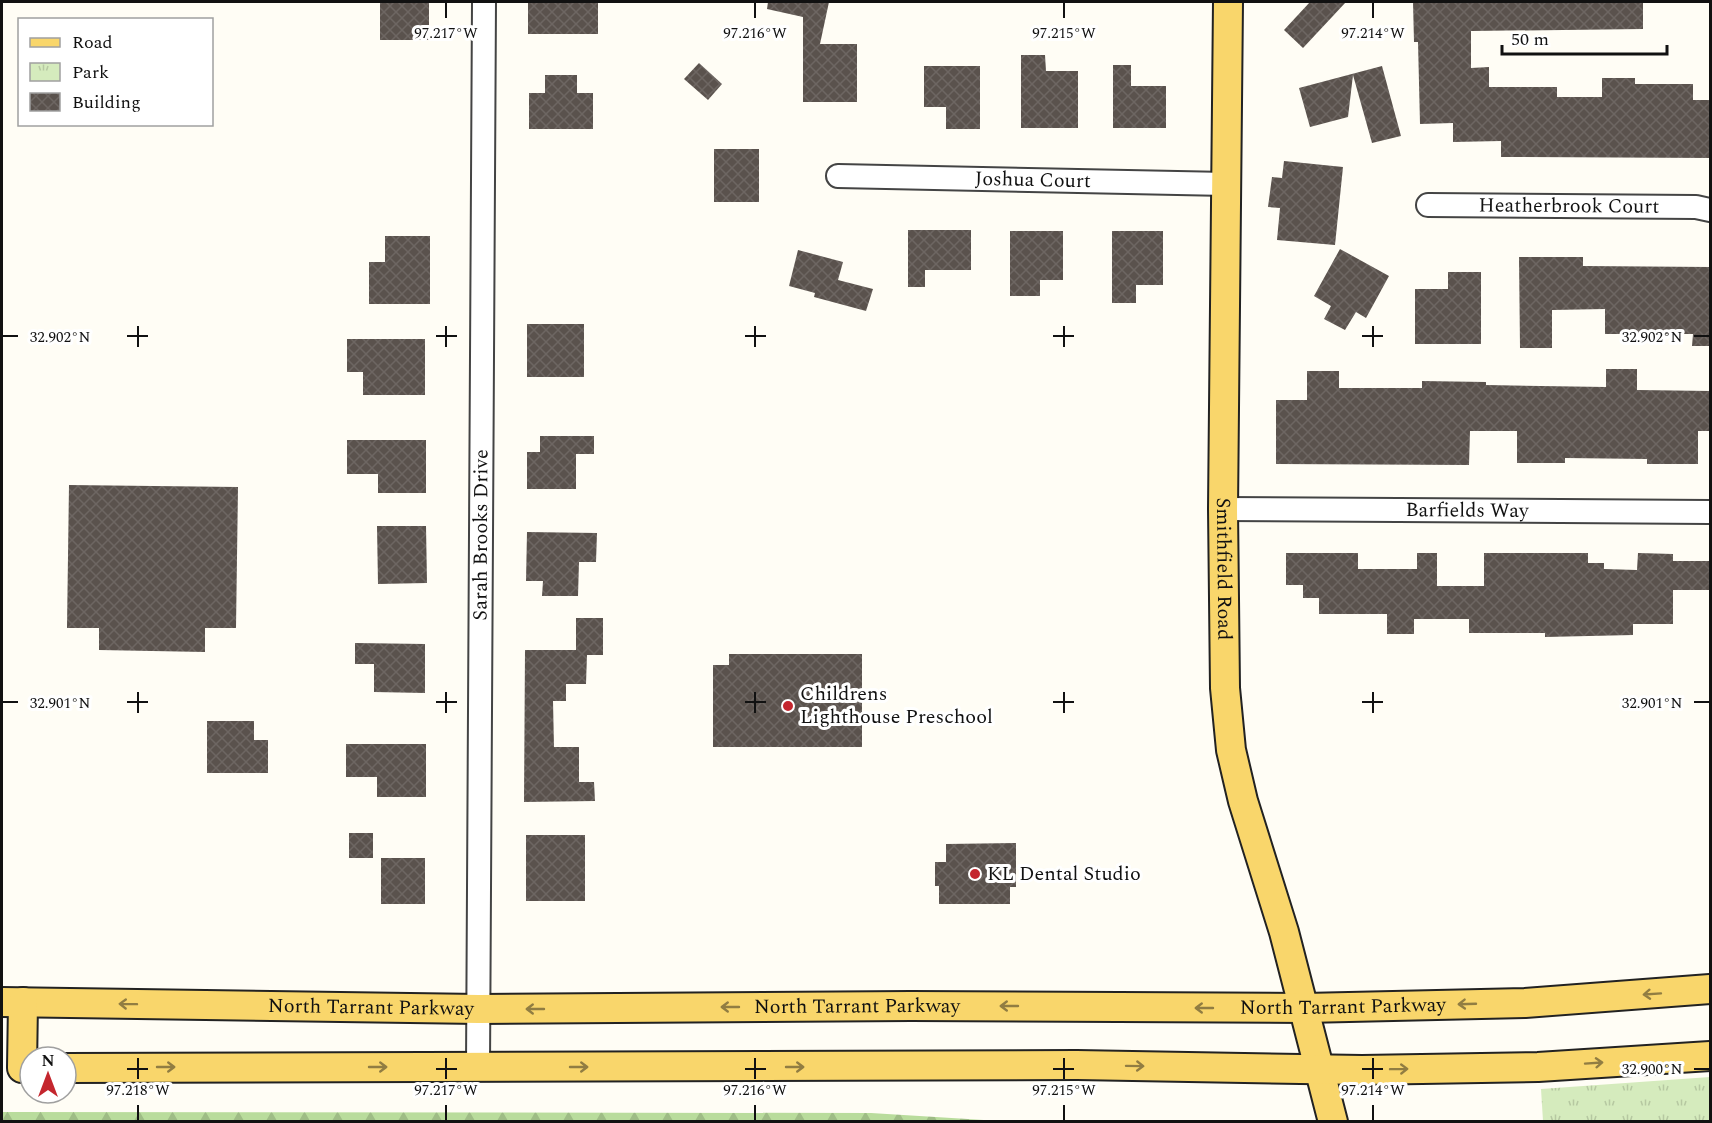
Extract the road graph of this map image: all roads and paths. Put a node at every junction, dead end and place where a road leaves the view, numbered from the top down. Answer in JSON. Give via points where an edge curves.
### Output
{"nodes":[{"id":1,"x":484,"y":2,"type":"edge"},
{"id":2,"x":1228,"y":2,"type":"edge"},
{"id":3,"x":838,"y":176,"type":"dead end"},
{"id":4,"x":1227,"y":184,"type":"junction"},
{"id":5,"x":1428,"y":205,"type":"dead end"},
{"id":6,"x":1710,"y":210,"type":"edge"},
{"id":7,"x":1223,"y":509,"type":"junction"},
{"id":8,"x":1710,"y":512,"type":"edge"},
{"id":9,"x":1710,"y":988,"type":"edge"},
{"id":10,"x":12,"y":1002,"type":"edge"},
{"id":11,"x":1305,"y":1008,"type":"junction"},
{"id":12,"x":479,"y":1009,"type":"junction"},
{"id":13,"x":1710,"y":1056,"type":"edge"},
{"id":14,"x":478,"y":1067,"type":"junction"},
{"id":15,"x":18,"y":1068,"type":"edge"},
{"id":16,"x":78,"y":1068,"type":"edge"},
{"id":17,"x":1320,"y":1070,"type":"junction"},
{"id":18,"x":1333,"y":1122,"type":"edge"}],
"edges":[{"from":1,"to":12,"type":"street","name":"Sarah Brooks Drive"},
{"from":2,"to":4,"type":"main road","name":"Smithfield Road"},
{"from":3,"to":4,"type":"street","name":"Joshua Court"},
{"from":4,"to":7,"type":"main road","name":"Smithfield Road"},
{"from":5,"to":6,"type":"street","name":"Heatherbrook Court"},
{"from":7,"to":8,"type":"street","name":"Barfields Way"},
{"from":7,"to":11,"type":"main road","name":"Smithfield Road","via":[[1225,688],[1231,750]]},
{"from":9,"to":11,"type":"main road","name":"North Tarrant Parkway","one_way":true,"via":[[1525,1003]]},
{"from":12,"to":10,"type":"main road","name":"North Tarrant Parkway","one_way":true},
{"from":10,"to":15,"type":"main road"},
{"from":11,"to":12,"type":"main road","name":"North Tarrant Parkway","one_way":true},
{"from":11,"to":17,"type":"main road","name":"Smithfield Road"},
{"from":12,"to":14,"type":"street","name":"Sarah Brooks Drive"},
{"from":17,"to":13,"type":"main road","one_way":true,"via":[[1538,1067]]},
{"from":16,"to":14,"type":"main road","one_way":true},
{"from":14,"to":17,"type":"main road","one_way":true,"via":[[1077,1065]]},
{"from":17,"to":18,"type":"main road","name":"Smithfield Road"}]}
